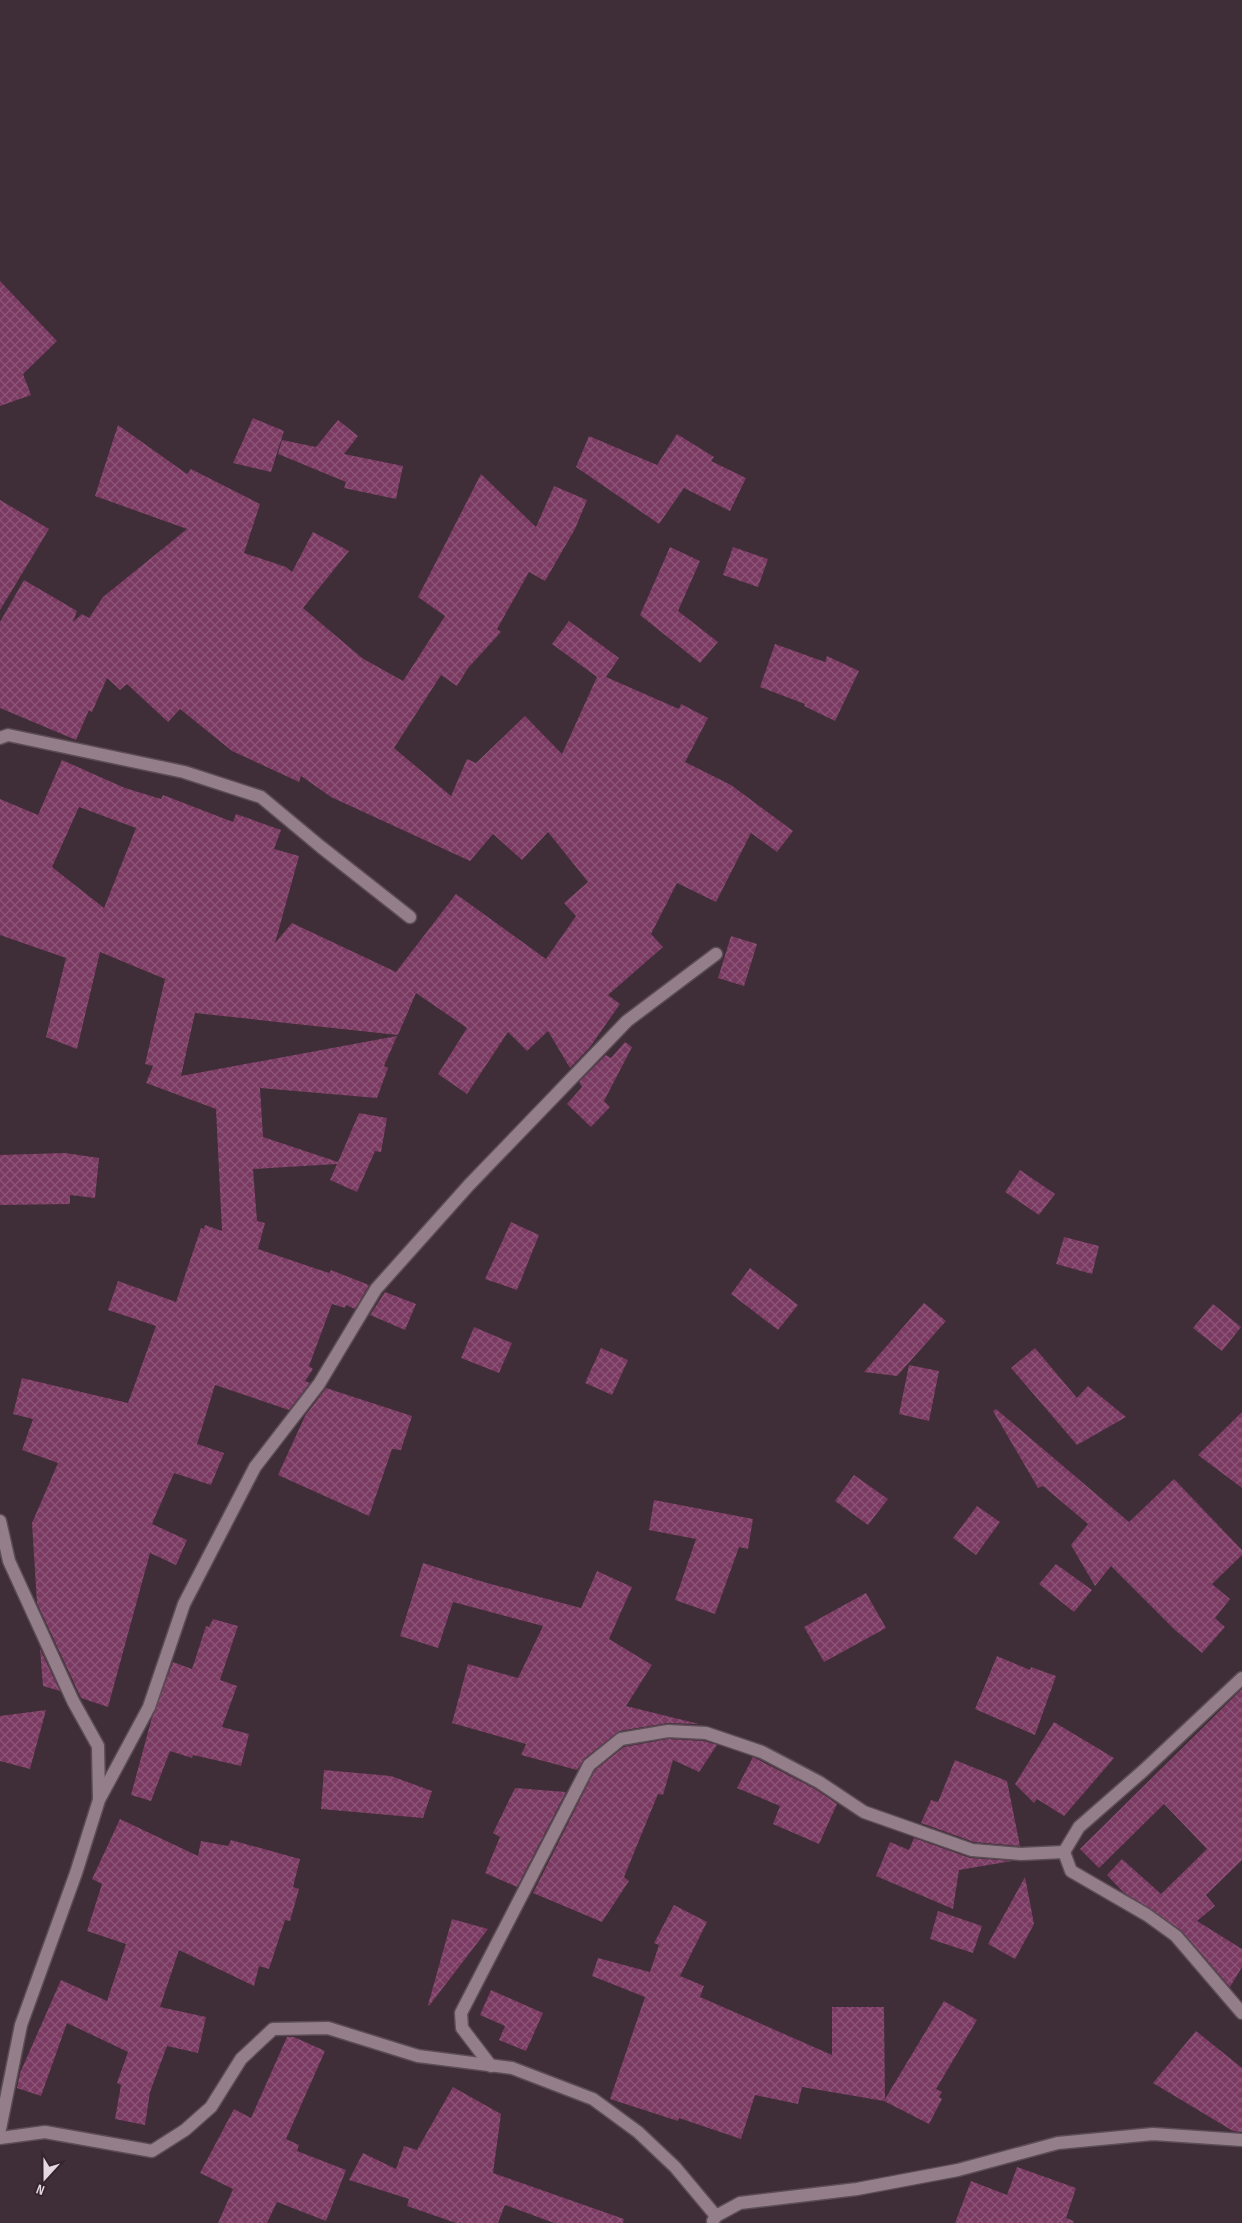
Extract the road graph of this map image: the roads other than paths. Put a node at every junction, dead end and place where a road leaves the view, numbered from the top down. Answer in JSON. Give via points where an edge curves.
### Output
{"nodes":[{"id":1,"x":0,"y":738,"type":"edge"},
{"id":2,"x":410,"y":917,"type":"dead end"},
{"id":3,"x":716,"y":954,"type":"dead end"},
{"id":4,"x":0,"y":1521,"type":"edge"},
{"id":5,"x":1242,"y":1678,"type":"edge"},
{"id":6,"x":99,"y":1800,"type":"junction"},
{"id":7,"x":1064,"y":1852,"type":"junction"},
{"id":8,"x":1241,"y":2007,"type":"edge"},
{"id":9,"x":491,"y":2066,"type":"junction"},
{"id":10,"x":0,"y":2129,"type":"edge"},
{"id":11,"x":0,"y":2138,"type":"edge"},
{"id":12,"x":1242,"y":2140,"type":"edge"},
{"id":13,"x":714,"y":2219,"type":"edge"}],
"edges":[{"from":1,"to":2,"type":"street","via":[[8,736],[184,772],[261,797]]},
{"from":3,"to":6,"type":"street","via":[[627,1022],[469,1185],[376,1289],[319,1384],[255,1467],[184,1604],[149,1707]]},
{"from":4,"to":6,"type":"street","via":[[9,1561],[73,1701],[98,1746]]},
{"from":5,"to":7,"type":"street","via":[[1079,1827]]},
{"from":6,"to":10,"type":"street","via":[[21,2025]]},
{"from":7,"to":8,"type":"street","via":[[1071,1870],[1148,1915],[1176,1936]]},
{"from":7,"to":9,"type":"street","via":[[1021,1854],[972,1850],[864,1812],[819,1782],[762,1752],[706,1734],[668,1731],[621,1739],[589,1765],[461,2012],[462,2028]]},
{"from":9,"to":11,"type":"street","via":[[418,2056],[328,2028],[273,2029],[242,2059],[211,2107],[185,2130],[152,2151],[45,2132]]},
{"from":9,"to":13,"type":"street","via":[[512,2068],[593,2099],[638,2132],[675,2167]]},
{"from":12,"to":13,"type":"street","via":[[1153,2134],[1058,2143],[958,2170],[858,2189],[740,2203]]}]}
